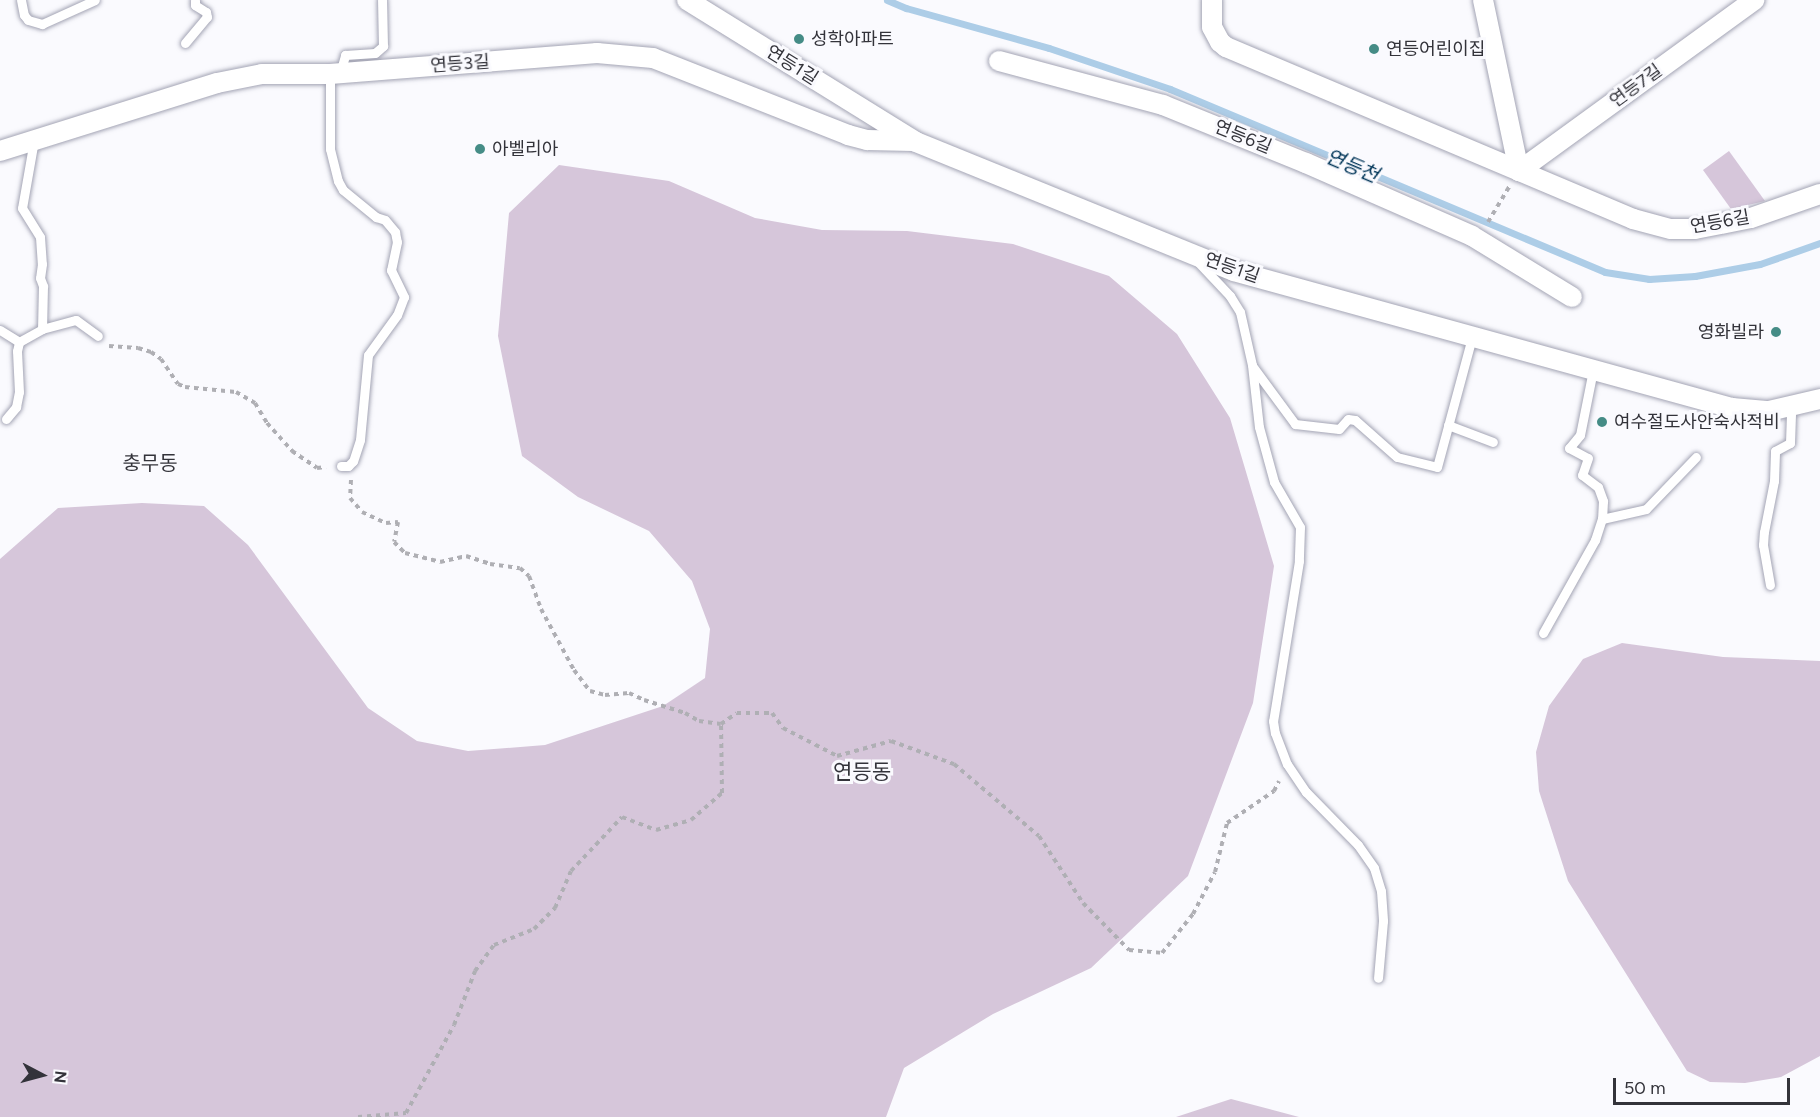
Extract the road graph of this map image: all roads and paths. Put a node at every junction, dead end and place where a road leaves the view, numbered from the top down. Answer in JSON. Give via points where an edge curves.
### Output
{"nodes":[{"id":1,"x":21,"y":0,"type":"edge"},
{"id":2,"x":95,"y":0,"type":"edge"},
{"id":3,"x":195,"y":0,"type":"edge"},
{"id":4,"x":382,"y":0,"type":"edge"},
{"id":5,"x":687,"y":0,"type":"edge"},
{"id":6,"x":1212,"y":0,"type":"edge"},
{"id":7,"x":1483,"y":0,"type":"edge"},
{"id":8,"x":1754,"y":0,"type":"edge"},
{"id":9,"x":185,"y":43,"type":"dead end"},
{"id":10,"x":999,"y":61,"type":"dead end"},
{"id":11,"x":335,"y":74,"type":"junction"},
{"id":12,"x":34,"y":140,"type":"junction"},
{"id":13,"x":916,"y":141,"type":"junction"},
{"id":14,"x":0,"y":151,"type":"edge"},
{"id":15,"x":1519,"y":171,"type":"junction"},
{"id":16,"x":1820,"y":194,"type":"edge"},
{"id":17,"x":1478,"y":239,"type":"junction"},
{"id":18,"x":1190,"y":254,"type":"junction"},
{"id":19,"x":1572,"y":297,"type":"dead end"},
{"id":20,"x":42,"y":329,"type":"junction"},
{"id":21,"x":0,"y":330,"type":"edge"},
{"id":22,"x":98,"y":336,"type":"joint"},
{"id":23,"x":1472,"y":337,"type":"junction"},
{"id":24,"x":19,"y":342,"type":"junction"},
{"id":25,"x":1252,"y":365,"type":"junction"},
{"id":26,"x":1593,"y":370,"type":"junction"},
{"id":27,"x":1820,"y":399,"type":"edge"},
{"id":28,"x":1791,"y":407,"type":"junction"},
{"id":29,"x":6,"y":419,"type":"dead end"},
{"id":30,"x":1449,"y":425,"type":"junction"},
{"id":31,"x":1493,"y":442,"type":"dead end"},
{"id":32,"x":1696,"y":457,"type":"dead end"},
{"id":33,"x":353,"y":461,"type":"junction"},
{"id":34,"x":341,"y":466,"type":"joint"},
{"id":35,"x":1602,"y":519,"type":"junction"},
{"id":36,"x":1770,"y":585,"type":"dead end"},
{"id":37,"x":1544,"y":633,"type":"dead end"},
{"id":38,"x":721,"y":724,"type":"junction"},
{"id":39,"x":1287,"y":764,"type":"junction"},
{"id":40,"x":1378,"y":978,"type":"dead end"},
{"id":41,"x":358,"y":1117,"type":"edge"}],
"edges":[{"from":1,"to":2,"type":"lane","via":[[28,20],[42,24]]},
{"from":3,"to":9,"type":"lane","via":[[207,17]]},
{"from":4,"to":11,"type":"lane","via":[[382,46],[375,53],[345,55]]},
{"from":5,"to":13,"type":"street","name":"연등1길"},
{"from":6,"to":15,"type":"street","name":"연등6길","via":[[1212,27],[1226,47]]},
{"from":7,"to":15,"type":"street"},
{"from":8,"to":15,"type":"street","name":"연등7길"},
{"from":10,"to":17,"type":"street","name":"연등6길","via":[[1163,105]]},
{"from":11,"to":12,"type":"street","name":"연등3길","via":[[262,74],[217,83]]},
{"from":11,"to":13,"type":"street","name":"연등3길","via":[[597,53],[637,54],[848,135],[867,140]]},
{"from":11,"to":33,"type":"lane","via":[[330,149],[338,181],[343,190],[376,218],[385,220],[395,232],[397,242],[391,270],[404,297],[397,315],[368,355],[360,440]]},
{"from":12,"to":14,"type":"street","name":"연등3길"},
{"from":12,"to":20,"type":"lane","via":[[22,208],[40,237]]},
{"from":13,"to":18,"type":"street","name":"연등1길"},
{"from":15,"to":16,"type":"street","name":"연등6길","via":[[1633,219],[1671,229],[1723,225]]},
{"from":15,"to":17,"type":"path"},
{"from":17,"to":19,"type":"street","name":"연등6길"},
{"from":18,"to":23,"type":"street","name":"연등1길","via":[[1234,271]]},
{"from":18,"to":25,"type":"lane","via":[[1236,304]]},
{"from":20,"to":22,"type":"lane","via":[[76,320]]},
{"from":20,"to":24,"type":"lane"},
{"from":21,"to":24,"type":"lane"},
{"from":22,"to":34,"type":"path","via":[[111,347],[151,352],[185,387],[236,392],[255,403],[292,451],[317,468]]},
{"from":23,"to":26,"type":"street","name":"연등1길"},
{"from":23,"to":30,"type":"lane"},
{"from":24,"to":29,"type":"lane","via":[[19,392],[16,407]]},
{"from":25,"to":30,"type":"lane","via":[[1295,424],[1340,429],[1348,419],[1355,420],[1397,457],[1437,467]]},
{"from":25,"to":39,"type":"lane","via":[[1260,427],[1274,482],[1300,526],[1299,561],[1273,721]]},
{"from":26,"to":28,"type":"street","name":"연등1길","via":[[1742,410]]},
{"from":26,"to":35,"type":"lane","via":[[1580,435],[1569,448],[1588,458],[1582,475],[1598,487],[1603,501]]},
{"from":27,"to":28,"type":"street","name":"연등1길"},
{"from":28,"to":36,"type":"lane","via":[[1790,443],[1775,451],[1774,481],[1764,532]]},
{"from":30,"to":31,"type":"lane"},
{"from":32,"to":35,"type":"lane","via":[[1646,509]]},
{"from":33,"to":34,"type":"lane"},
{"from":33,"to":38,"type":"path","via":[[350,498],[362,512],[386,523],[398,522],[394,542],[405,553],[440,562],[466,556],[520,568],[529,576],[541,609],[590,691],[604,695],[629,693],[699,721]]},
{"from":35,"to":37,"type":"lane","via":[[1595,540]]},
{"from":38,"to":39,"type":"path","via":[[737,713],[772,713],[783,728],[837,756],[891,741],[954,764],[1039,836],[1083,903],[1129,950],[1162,953],[1193,914],[1215,872],[1227,823],[1274,791]]},
{"from":38,"to":41,"type":"path","via":[[722,793],[691,820],[656,831],[622,817],[572,871],[555,908],[534,929],[494,945],[475,972],[454,1025],[406,1113]]},
{"from":39,"to":40,"type":"lane","via":[[1306,792],[1358,845],[1374,868],[1382,911]]}]}
